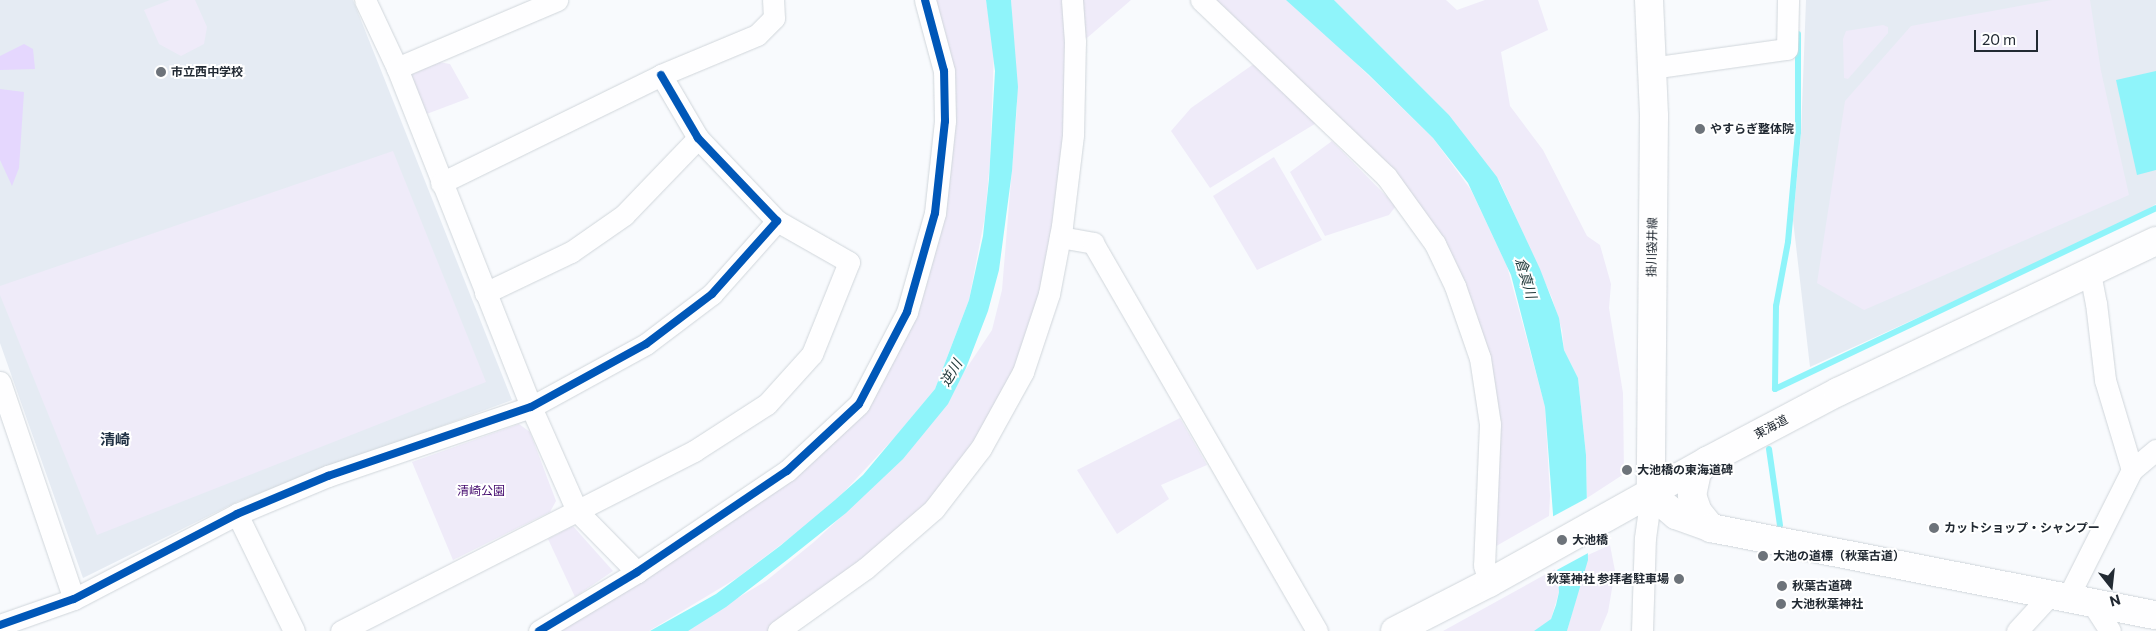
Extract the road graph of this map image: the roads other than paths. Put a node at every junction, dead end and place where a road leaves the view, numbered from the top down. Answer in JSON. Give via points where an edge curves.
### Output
{"nodes":[{"id":1,"x":365,"y":0,"type":"edge"},
{"id":2,"x":557,"y":0,"type":"edge"},
{"id":3,"x":774,"y":0,"type":"edge"},
{"id":4,"x":925,"y":0,"type":"edge"},
{"id":5,"x":1072,"y":0,"type":"edge"},
{"id":6,"x":1201,"y":0,"type":"edge"},
{"id":7,"x":1649,"y":0,"type":"edge"},
{"id":8,"x":1788,"y":0,"type":"edge"},
{"id":9,"x":397,"y":68,"type":"junction"},
{"id":10,"x":1651,"y":68,"type":"junction"},
{"id":11,"x":661,"y":75,"type":"junction"},
{"id":12,"x":698,"y":138,"type":"junction"},
{"id":13,"x":441,"y":183,"type":"junction"},
{"id":14,"x":777,"y":221,"type":"junction"},
{"id":15,"x":1060,"y":237,"type":"junction"},
{"id":16,"x":2156,"y":241,"type":"edge"},
{"id":17,"x":2090,"y":273,"type":"junction"},
{"id":18,"x":485,"y":293,"type":"junction"},
{"id":19,"x":0,"y":382,"type":"edge"},
{"id":20,"x":531,"y":407,"type":"junction"},
{"id":21,"x":2156,"y":450,"type":"edge"},
{"id":22,"x":1707,"y":462,"type":"junction"},
{"id":23,"x":2132,"y":470,"type":"junction"},
{"id":24,"x":1651,"y":494,"type":"junction"},
{"id":25,"x":576,"y":511,"type":"junction"},
{"id":26,"x":237,"y":514,"type":"junction"},
{"id":27,"x":1711,"y":528,"type":"junction"},
{"id":28,"x":637,"y":572,"type":"junction"},
{"id":29,"x":1497,"y":578,"type":"junction"},
{"id":30,"x":2070,"y":598,"type":"junction"},
{"id":31,"x":74,"y":599,"type":"junction"},
{"id":32,"x":2156,"y":615,"type":"edge"},
{"id":33,"x":0,"y":624,"type":"edge"},
{"id":34,"x":294,"y":631,"type":"edge"},
{"id":35,"x":342,"y":631,"type":"edge"},
{"id":36,"x":539,"y":631,"type":"edge"},
{"id":37,"x":778,"y":631,"type":"edge"},
{"id":38,"x":1317,"y":631,"type":"edge"},
{"id":39,"x":1395,"y":631,"type":"edge"},
{"id":40,"x":1642,"y":631,"type":"edge"},
{"id":41,"x":2017,"y":631,"type":"edge"},
{"id":42,"x":2110,"y":631,"type":"edge"}],
"edges":[{"from":1,"to":9,"type":"street"},
{"from":2,"to":9,"type":"street"},
{"from":3,"to":11,"type":"street","via":[[774,18],[757,35]]},
{"from":4,"to":28,"type":"street","via":[[944,72],[945,121],[935,212],[906,312],[859,404],[787,471]]},
{"from":5,"to":15,"type":"street","via":[[1075,42],[1073,135]]},
{"from":6,"to":29,"type":"street","via":[[1386,176],[1436,244],[1455,286],[1480,358],[1490,424],[1484,565]]},
{"from":7,"to":10,"type":"main road","name":"掛川袋井線"},
{"from":8,"to":10,"type":"street","via":[[1787,49]]},
{"from":9,"to":13,"type":"street"},
{"from":10,"to":24,"type":"main road","name":"掛川袋井線","via":[[1654,155]]},
{"from":11,"to":12,"type":"street"},
{"from":11,"to":13,"type":"street"},
{"from":12,"to":14,"type":"street"},
{"from":12,"to":18,"type":"street","via":[[624,215],[571,252]]},
{"from":13,"to":18,"type":"street"},
{"from":14,"to":20,"type":"street","via":[[712,294],[690,311],[646,344]]},
{"from":14,"to":25,"type":"street","via":[[849,262],[812,354],[767,404],[694,451]]},
{"from":15,"to":37,"type":"street","via":[[1049,294],[1023,372],[981,448],[934,509],[866,568]]},
{"from":15,"to":38,"type":"street","via":[[1093,243]]},
{"from":16,"to":17,"type":"main road","name":"東海道"},
{"from":17,"to":22,"type":"main road","name":"東海道","via":[[1838,392]]},
{"from":17,"to":23,"type":"street","via":[[2105,380]]},
{"from":18,"to":20,"type":"street"},
{"from":19,"to":31,"type":"street"},
{"from":20,"to":25,"type":"street"},
{"from":20,"to":26,"type":"street","via":[[328,476]]},
{"from":21,"to":23,"type":"street"},
{"from":22,"to":24,"type":"main road","name":"東海道"},
{"from":22,"to":27,"type":"main road","via":[[1697,472],[1692,495],[1698,512]]},
{"from":23,"to":30,"type":"street"},
{"from":24,"to":27,"type":"main road","via":[[1676,515]]},
{"from":24,"to":29,"type":"main road","name":"東海道"},
{"from":24,"to":40,"type":"street","via":[[1645,538]]},
{"from":25,"to":28,"type":"street"},
{"from":25,"to":35,"type":"street"},
{"from":26,"to":31,"type":"street"},
{"from":26,"to":34,"type":"street"},
{"from":27,"to":30,"type":"main road"},
{"from":28,"to":36,"type":"street"},
{"from":29,"to":39,"type":"main road","name":"東海道"},
{"from":30,"to":32,"type":"main road"},
{"from":30,"to":41,"type":"street"},
{"from":30,"to":42,"type":"street"},
{"from":31,"to":33,"type":"street"}]}
